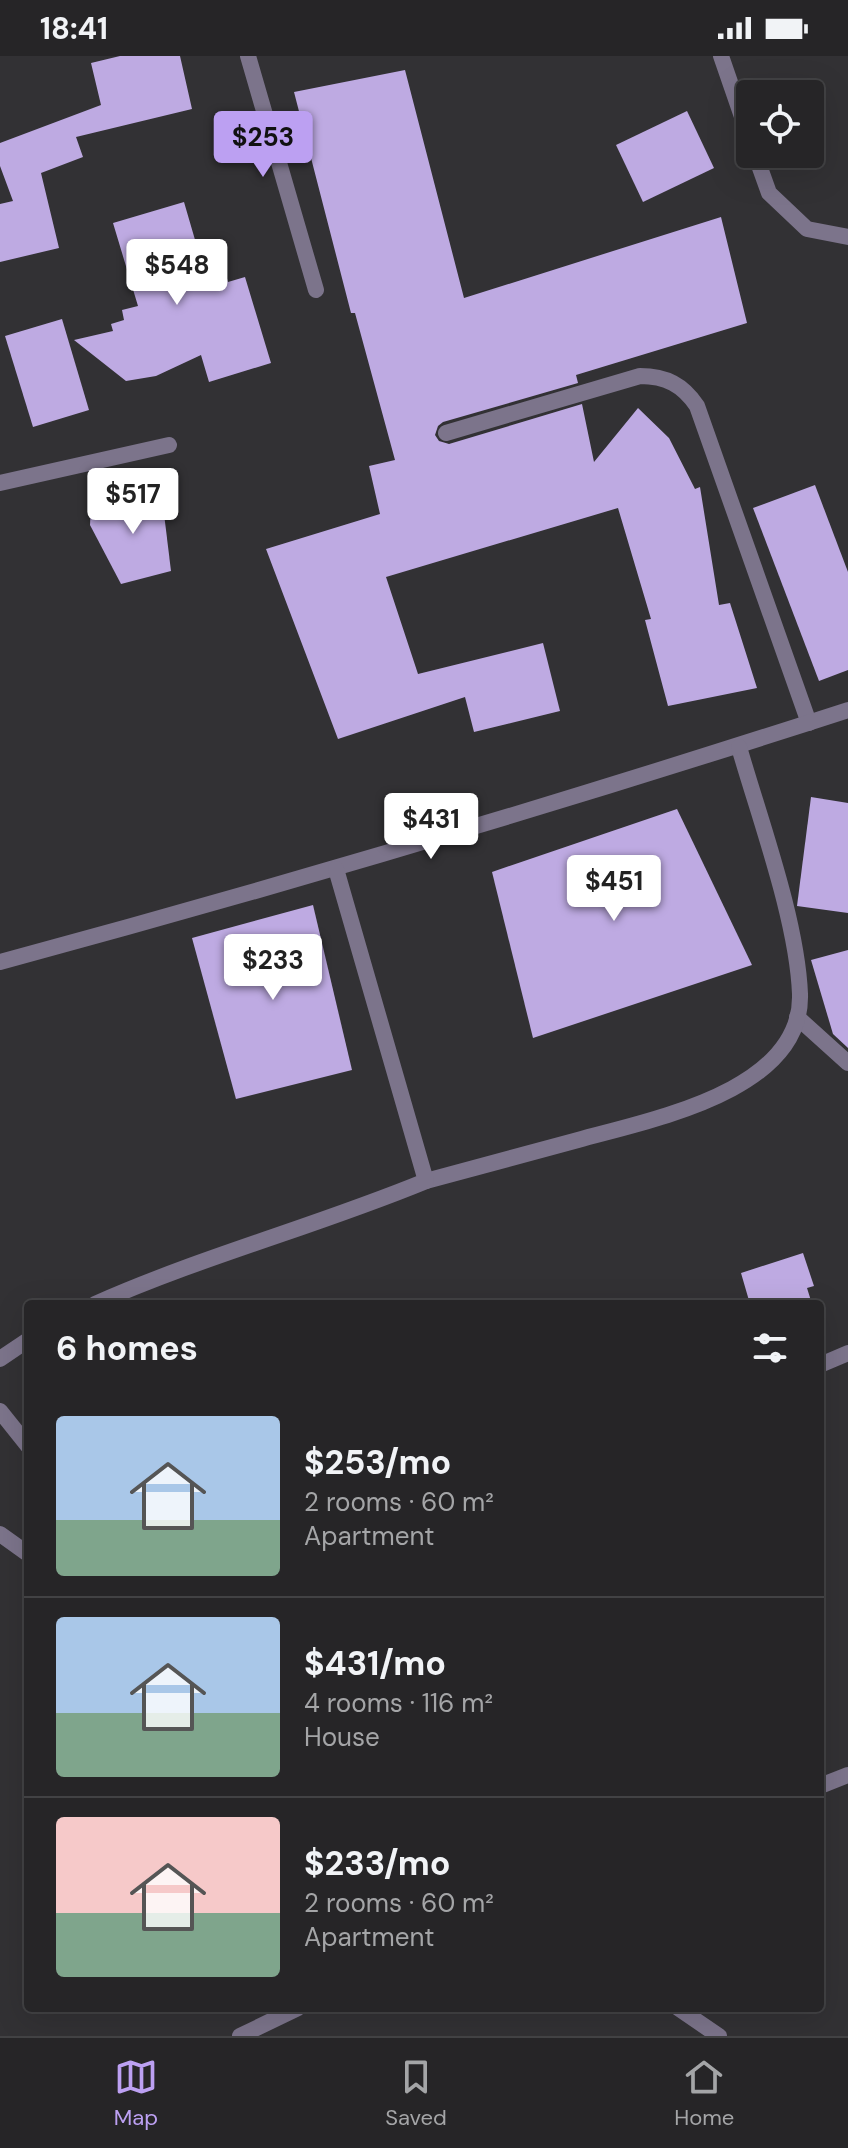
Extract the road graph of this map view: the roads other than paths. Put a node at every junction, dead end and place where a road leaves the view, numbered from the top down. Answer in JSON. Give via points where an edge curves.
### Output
{"nodes":[{"id":1,"x":248,"y":56,"type":"edge"},
{"id":2,"x":721,"y":56,"type":"edge"},
{"id":3,"x":736,"y":99,"type":"edge"},
{"id":4,"x":760,"y":168,"type":"edge"},
{"id":5,"x":848,"y":237,"type":"edge"},
{"id":6,"x":316,"y":290,"type":"dead end"},
{"id":7,"x":446,"y":433,"type":"dead end"},
{"id":8,"x":169,"y":445,"type":"dead end"},
{"id":9,"x":0,"y":483,"type":"edge"},
{"id":10,"x":848,"y":710,"type":"edge"},
{"id":11,"x":809,"y":723,"type":"junction"},
{"id":12,"x":739,"y":747,"type":"junction"},
{"id":13,"x":336,"y":869,"type":"junction"},
{"id":14,"x":0,"y":962,"type":"edge"},
{"id":15,"x":797,"y":1017,"type":"junction"},
{"id":16,"x":848,"y":1063,"type":"edge"},
{"id":17,"x":426,"y":1181,"type":"junction"},
{"id":18,"x":104,"y":1300,"type":"edge"},
{"id":19,"x":24,"y":1343,"type":"edge"},
{"id":20,"x":848,"y":1353,"type":"edge"},
{"id":21,"x":0,"y":1359,"type":"edge"},
{"id":22,"x":824,"y":1363,"type":"edge"},
{"id":23,"x":0,"y":1411,"type":"edge"},
{"id":24,"x":24,"y":1441,"type":"edge"},
{"id":25,"x":0,"y":1534,"type":"edge"},
{"id":26,"x":24,"y":1551,"type":"edge"},
{"id":27,"x":848,"y":1775,"type":"edge"},
{"id":28,"x":824,"y":1784,"type":"edge"},
{"id":29,"x":290,"y":2012,"type":"edge"},
{"id":30,"x":684,"y":2012,"type":"edge"},
{"id":31,"x":240,"y":2036,"type":"edge"},
{"id":32,"x":719,"y":2036,"type":"edge"}],
"edges":[{"from":1,"to":6,"type":"street"},
{"from":2,"to":3,"type":"street"},
{"from":4,"to":5,"type":"street","via":[[769,193],[807,229]]},
{"from":7,"to":11,"type":"street","via":[[640,376],[669,380],[687,392],[697,406]]},
{"from":8,"to":9,"type":"street"},
{"from":10,"to":11,"type":"street"},
{"from":11,"to":12,"type":"street"},
{"from":12,"to":13,"type":"street"},
{"from":12,"to":15,"type":"street","via":[[789,929],[800,995]]},
{"from":13,"to":14,"type":"street"},
{"from":13,"to":17,"type":"street"},
{"from":15,"to":16,"type":"street"},
{"from":15,"to":17,"type":"street","via":[[784,1045],[756,1074],[726,1093],[675,1113]]},
{"from":17,"to":18,"type":"street"},
{"from":19,"to":21,"type":"street"},
{"from":20,"to":22,"type":"street"},
{"from":23,"to":24,"type":"street"},
{"from":25,"to":26,"type":"street"},
{"from":27,"to":28,"type":"street"},
{"from":29,"to":31,"type":"street"},
{"from":30,"to":32,"type":"street"}]}
